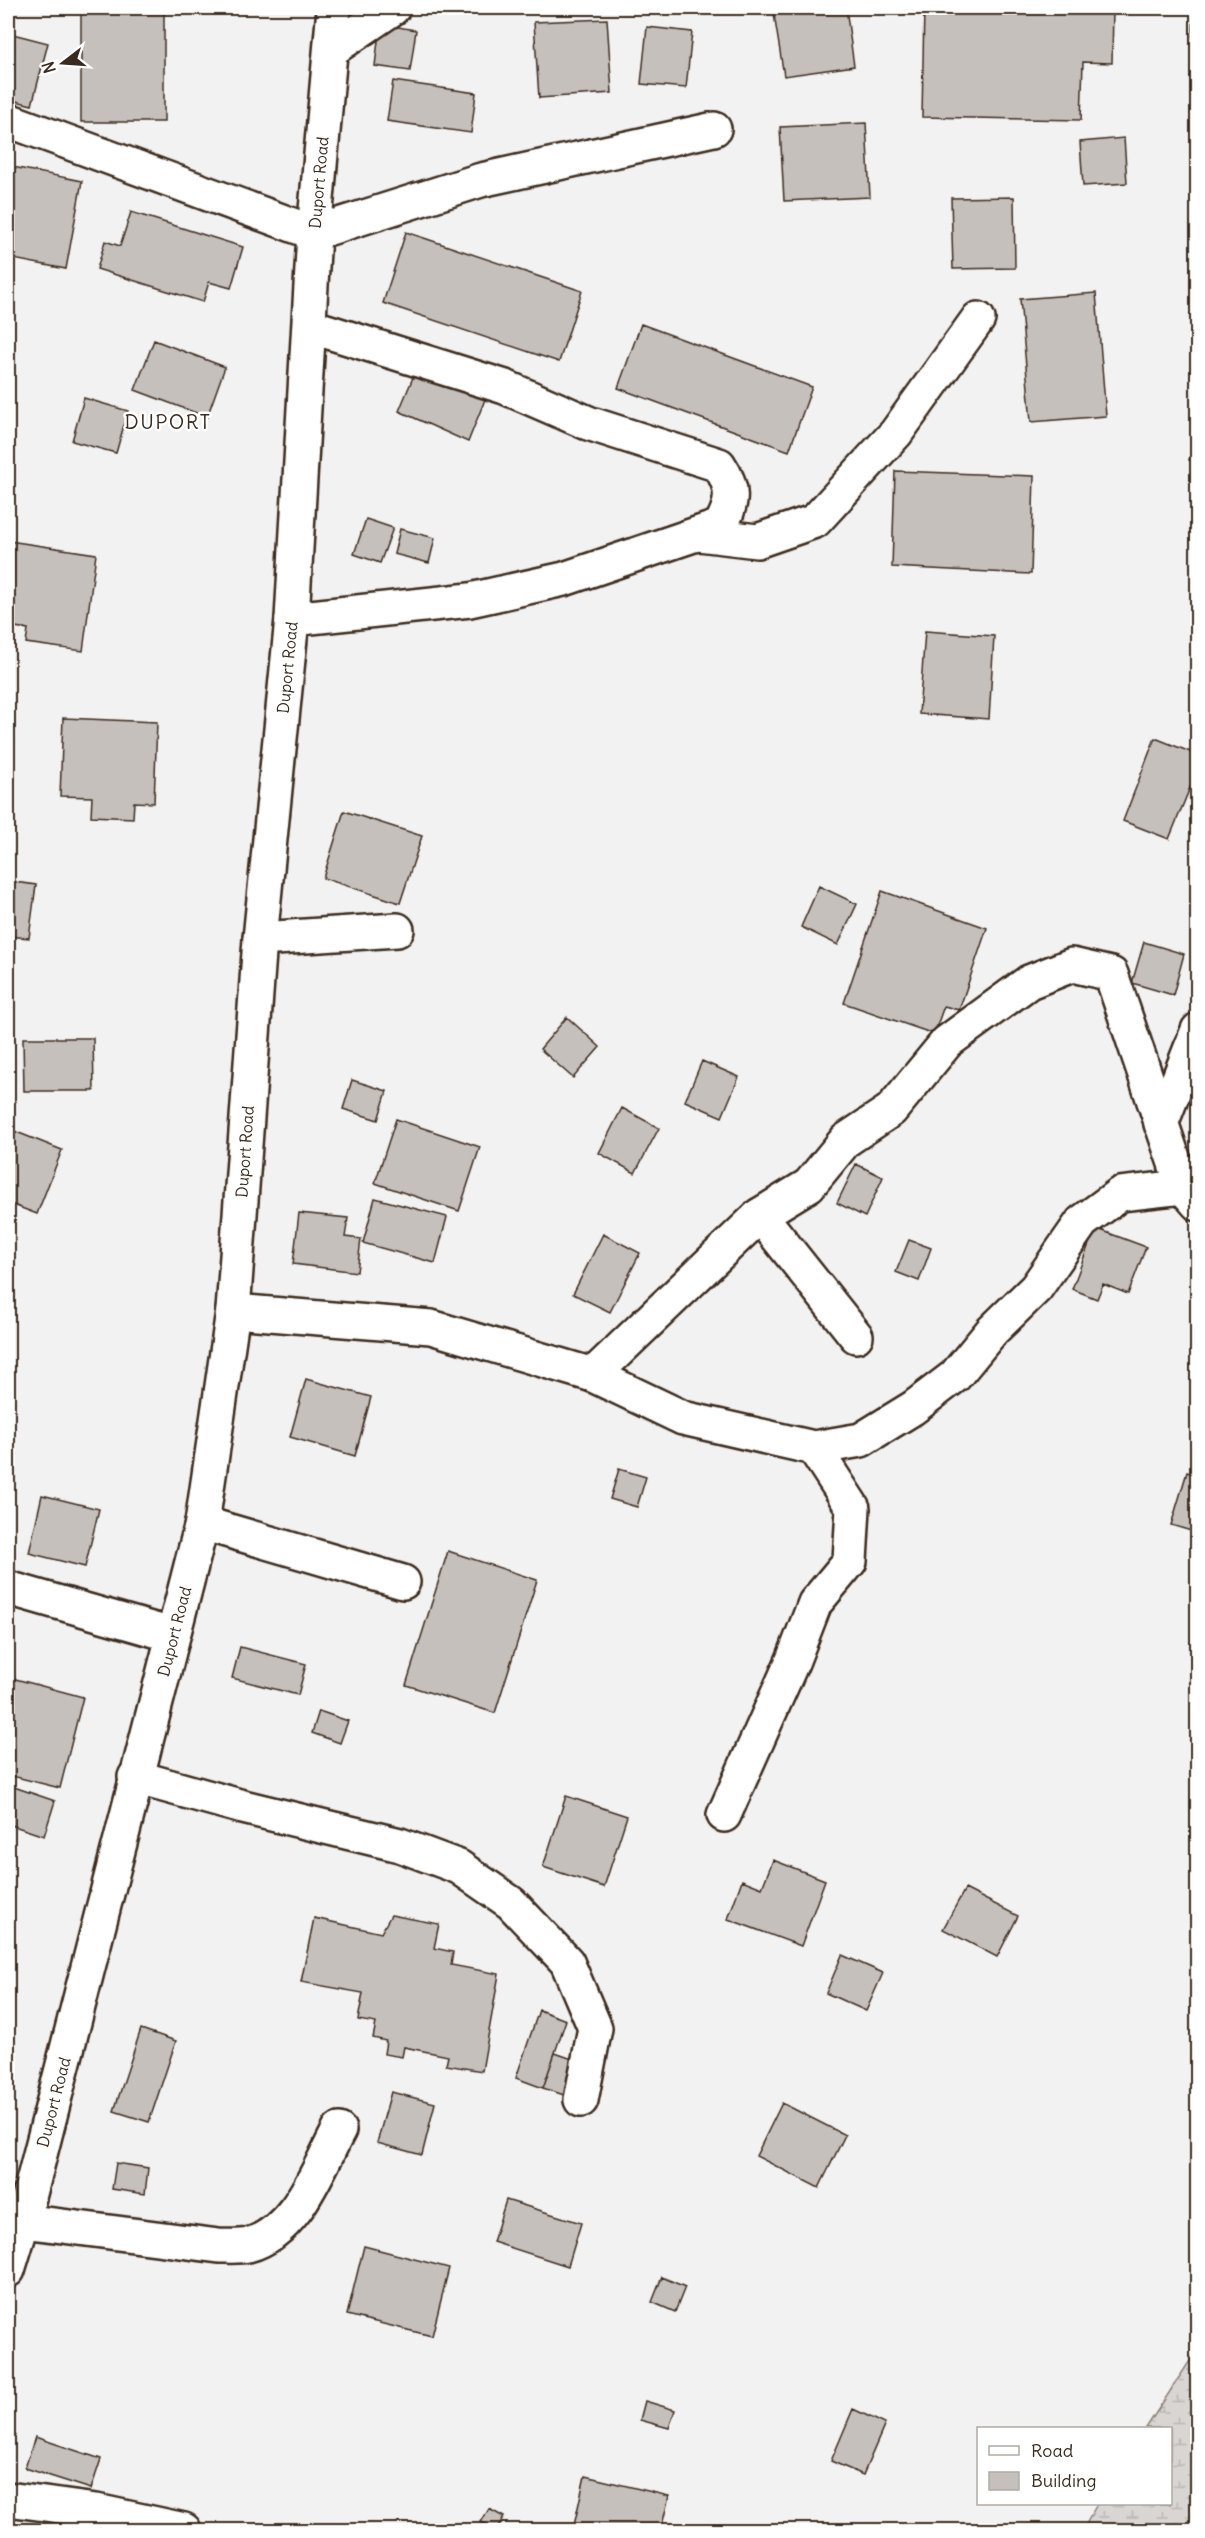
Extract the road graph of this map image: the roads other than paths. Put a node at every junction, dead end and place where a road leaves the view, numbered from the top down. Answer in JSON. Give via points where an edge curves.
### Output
{"nodes":[{"id":1,"x":334,"y":8,"type":"edge"},
{"id":2,"x":393,"y":8,"type":"edge"},
{"id":3,"x":331,"y":50,"type":"junction"},
{"id":4,"x":8,"y":120,"type":"edge"},
{"id":5,"x":714,"y":129,"type":"dead end"},
{"id":6,"x":314,"y":233,"type":"junction"},
{"id":7,"x":978,"y":319,"type":"dead end"},
{"id":8,"x":310,"y":326,"type":"junction"},
{"id":9,"x":699,"y":534,"type":"junction"},
{"id":10,"x":292,"y":619,"type":"junction"},
{"id":11,"x":397,"y":930,"type":"dead end"},
{"id":12,"x":260,"y":939,"type":"junction"},
{"id":13,"x":1197,"y":1030,"type":"edge"},
{"id":14,"x":1161,"y":1124,"type":"junction"},
{"id":15,"x":1190,"y":1196,"type":"edge"},
{"id":16,"x":760,"y":1215,"type":"junction"},
{"id":17,"x":233,"y":1311,"type":"junction"},
{"id":18,"x":856,"y":1336,"type":"dead end"},
{"id":19,"x":593,"y":1375,"type":"junction"},
{"id":20,"x":814,"y":1448,"type":"junction"},
{"id":21,"x":202,"y":1522,"type":"junction"},
{"id":22,"x":403,"y":1582,"type":"dead end"},
{"id":23,"x":8,"y":1588,"type":"edge"},
{"id":24,"x":172,"y":1635,"type":"junction"},
{"id":25,"x":135,"y":1777,"type":"junction"},
{"id":26,"x":724,"y":1815,"type":"dead end"},
{"id":27,"x":581,"y":2100,"type":"dead end"},
{"id":28,"x":339,"y":2130,"type":"dead end"},
{"id":29,"x":23,"y":2221,"type":"junction"},
{"id":30,"x":8,"y":2270,"type":"edge"},
{"id":31,"x":8,"y":2499,"type":"edge"},
{"id":32,"x":184,"y":2530,"type":"edge"}],
"edges":[{"from":1,"to":3,"type":"street","name":"Duport Road"},
{"from":2,"to":3,"type":"street"},
{"from":3,"to":6,"type":"street","name":"Duport Road"},
{"from":4,"to":6,"type":"street"},
{"from":5,"to":6,"type":"street","via":[[481,180]]},
{"from":6,"to":8,"type":"street","name":"Duport Road"},
{"from":7,"to":9,"type":"street","via":[[896,433],[815,521],[757,541]]},
{"from":8,"to":9,"type":"street","via":[[505,387],[588,423],[719,465],[729,480],[730,508],[720,526]]},
{"from":8,"to":10,"type":"street","name":"Duport Road","via":[[302,405]]},
{"from":9,"to":10,"type":"street","via":[[564,579],[471,600]]},
{"from":10,"to":12,"type":"street","name":"Duport Road"},
{"from":11,"to":12,"type":"street"},
{"from":12,"to":17,"type":"street","name":"Duport Road"},
{"from":13,"to":14,"type":"street"},
{"from":14,"to":15,"type":"street"},
{"from":14,"to":16,"type":"street","via":[[1111,974],[1072,965],[1029,982],[947,1042],[891,1110],[846,1140],[809,1185]]},
{"from":15,"to":20,"type":"street","via":[[1120,1194],[1082,1221],[1036,1288],[992,1331],[955,1376],[861,1440]]},
{"from":16,"to":18,"type":"street"},
{"from":16,"to":19,"type":"street"},
{"from":17,"to":19,"type":"street","via":[[431,1327]]},
{"from":17,"to":21,"type":"street","name":"Duport Road"},
{"from":19,"to":20,"type":"street","via":[[683,1418]]},
{"from":20,"to":26,"type":"street","via":[[854,1508],[850,1561],[815,1602]]},
{"from":21,"to":22,"type":"street"},
{"from":21,"to":24,"type":"street","name":"Duport Road"},
{"from":23,"to":24,"type":"street"},
{"from":24,"to":25,"type":"street","name":"Duport Road"},
{"from":25,"to":27,"type":"street","via":[[400,1845],[459,1867],[511,1903],[567,1962],[595,2028]]},
{"from":25,"to":29,"type":"street","name":"Duport Road"},
{"from":28,"to":29,"type":"street","via":[[293,2214],[272,2234],[246,2246],[219,2246]]},
{"from":29,"to":30,"type":"street","name":"Duport Road"},
{"from":31,"to":32,"type":"street","via":[[96,2511]]}]}
